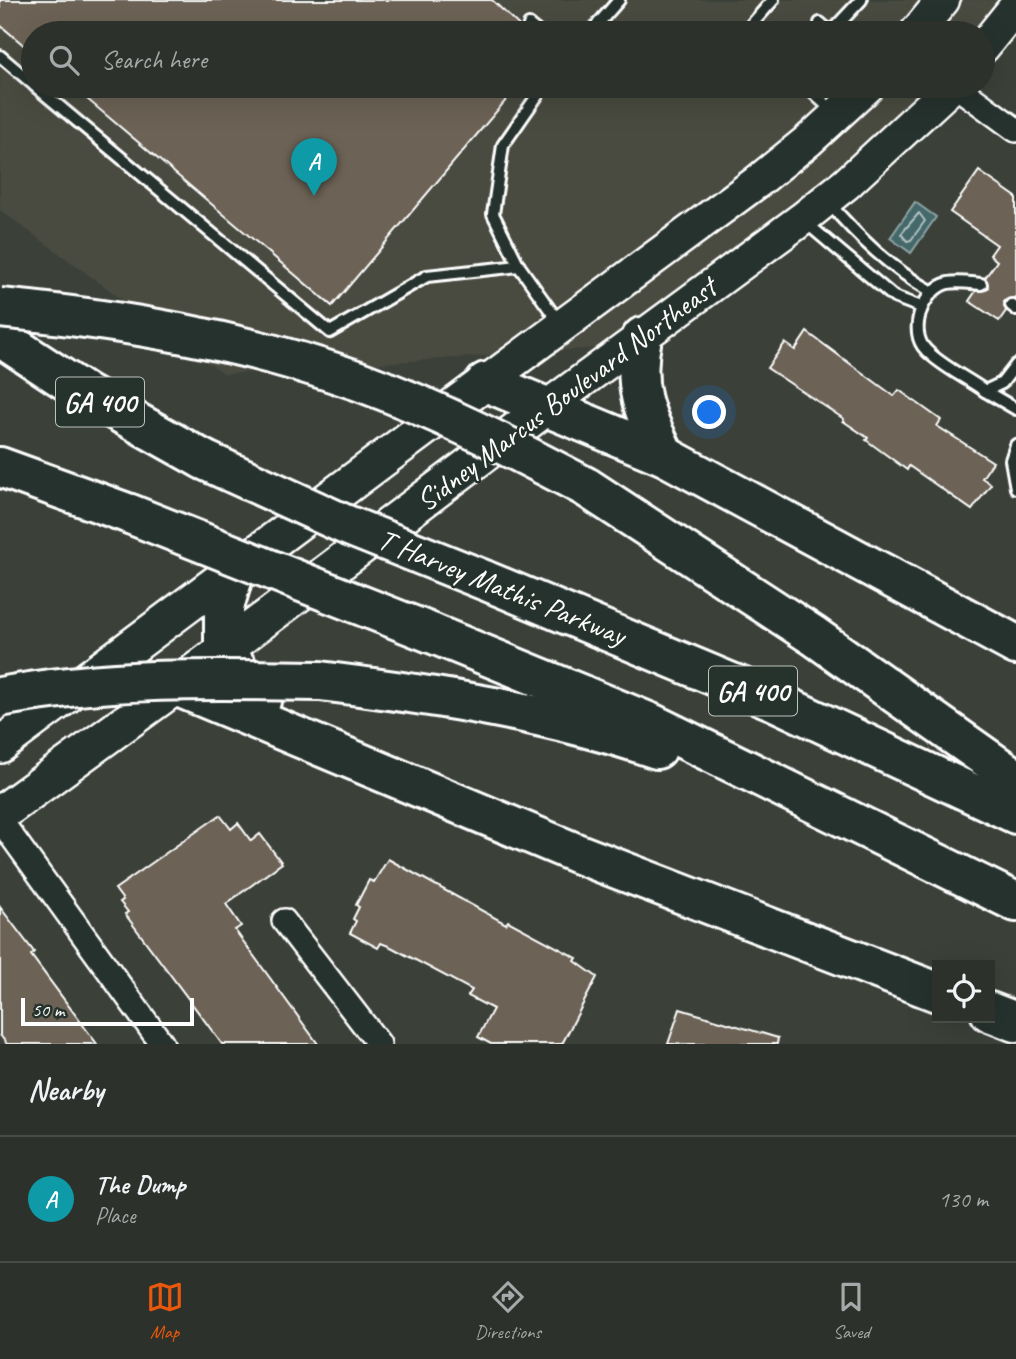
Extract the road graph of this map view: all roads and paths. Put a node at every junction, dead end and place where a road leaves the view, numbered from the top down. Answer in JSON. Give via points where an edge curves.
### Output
{"nodes":[{"id":1,"x":619,"y":0,"type":"edge"},
{"id":2,"x":773,"y":0,"type":"edge"},
{"id":3,"x":861,"y":0,"type":"edge"},
{"id":4,"x":943,"y":0,"type":"edge"},
{"id":5,"x":839,"y":4,"type":"dead end"},
{"id":6,"x":1016,"y":5,"type":"edge"},
{"id":7,"x":849,"y":13,"type":"junction"},
{"id":8,"x":601,"y":21,"type":"edge"},
{"id":9,"x":755,"y":21,"type":"edge"},
{"id":10,"x":842,"y":21,"type":"edge"},
{"id":11,"x":926,"y":21,"type":"edge"},
{"id":12,"x":995,"y":32,"type":"edge"},
{"id":13,"x":0,"y":56,"type":"edge"},
{"id":14,"x":21,"y":74,"type":"edge"},
{"id":15,"x":50,"y":98,"type":"edge"},
{"id":16,"x":536,"y":98,"type":"edge"},
{"id":17,"x":819,"y":98,"type":"edge"},
{"id":18,"x":855,"y":98,"type":"edge"},
{"id":19,"x":940,"y":98,"type":"edge"},
{"id":20,"x":971,"y":98,"type":"edge"},
{"id":21,"x":837,"y":115,"type":"junction"},
{"id":22,"x":1016,"y":130,"type":"edge"},
{"id":23,"x":814,"y":209,"type":"junction"},
{"id":24,"x":519,"y":266,"type":"junction"},
{"id":25,"x":981,"y":284,"type":"dead end"},
{"id":26,"x":931,"y":291,"type":"junction"},
{"id":27,"x":921,"y":307,"type":"junction"},
{"id":28,"x":0,"y":308,"type":"edge"},
{"id":29,"x":562,"y":326,"type":"junction"},
{"id":30,"x":0,"y":337,"type":"edge"},
{"id":31,"x":642,"y":337,"type":"junction"},
{"id":32,"x":1016,"y":365,"type":"edge"},
{"id":33,"x":486,"y":382,"type":"junction"},
{"id":34,"x":985,"y":391,"type":"junction"},
{"id":35,"x":548,"y":406,"type":"junction"},
{"id":36,"x":1016,"y":409,"type":"edge"},
{"id":37,"x":1016,"y":446,"type":"edge"},
{"id":38,"x":665,"y":456,"type":"junction"},
{"id":39,"x":0,"y":467,"type":"edge"},
{"id":40,"x":1016,"y":488,"type":"edge"},
{"id":41,"x":235,"y":570,"type":"junction"},
{"id":42,"x":1016,"y":645,"type":"edge"},
{"id":43,"x":224,"y":650,"type":"junction"},
{"id":44,"x":176,"y":686,"type":"junction"},
{"id":45,"x":0,"y":697,"type":"edge"},
{"id":46,"x":285,"y":734,"type":"junction"},
{"id":47,"x":0,"y":745,"type":"edge"},
{"id":48,"x":1016,"y":779,"type":"edge"},
{"id":49,"x":812,"y":802,"type":"junction"},
{"id":50,"x":0,"y":814,"type":"edge"},
{"id":51,"x":1016,"y":814,"type":"edge"},
{"id":52,"x":0,"y":821,"type":"edge"},
{"id":53,"x":1016,"y":902,"type":"edge"},
{"id":54,"x":284,"y":921,"type":"dead end"},
{"id":55,"x":932,"y":990,"type":"edge"},
{"id":56,"x":995,"y":1014,"type":"edge"},
{"id":57,"x":1016,"y":1022,"type":"edge"},
{"id":58,"x":162,"y":1044,"type":"edge"},
{"id":59,"x":379,"y":1044,"type":"edge"}],
"edges":[{"from":1,"to":8,"type":"lane"},
{"from":2,"to":9,"type":"lane"},
{"from":3,"to":7,"type":"lane"},
{"from":4,"to":11,"type":"main road"},
{"from":5,"to":7,"type":"lane"},
{"from":6,"to":12,"type":"main road"},
{"from":7,"to":10,"type":"lane"},
{"from":13,"to":14,"type":"lane"},
{"from":15,"to":24,"type":"lane","via":[[330,332],[426,276]]},
{"from":16,"to":24,"type":"lane","via":[[503,145],[493,214]]},
{"from":17,"to":21,"type":"lane"},
{"from":18,"to":21,"type":"main road","name":"Sidney Marcus Boulevard Northeast"},
{"from":19,"to":23,"type":"main road","name":"Sidney Marcus Boulevard Northeast"},
{"from":20,"to":22,"type":"street"},
{"from":21,"to":29,"type":"main road","name":"Sidney Marcus Boulevard Northeast","via":[[757,182]]},
{"from":23,"to":26,"type":"lane"},
{"from":23,"to":27,"type":"lane","via":[[894,297]]},
{"from":23,"to":31,"type":"main road","name":"Sidney Marcus Boulevard Northeast"},
{"from":24,"to":29,"type":"lane"},
{"from":25,"to":26,"type":"lane","via":[[946,284]]},
{"from":26,"to":27,"type":"lane"},
{"from":27,"to":34,"type":"lane","via":[[918,331],[924,349]]},
{"from":28,"to":48,"type":"highway","bridge":true,"via":[[109,318],[223,341],[359,381],[475,429],[586,487],[814,636]]},
{"from":29,"to":33,"type":"main road","name":"Sidney Marcus Boulevard Northeast"},
{"from":30,"to":51,"type":"highway","name":"T Harvey Mathis Parkway","number":"GA 400","bridge":true,"via":[[88,396],[204,460],[332,519],[764,696]]},
{"from":31,"to":35,"type":"main road","name":"Sidney Marcus Boulevard Northeast"},
{"from":31,"to":38,"type":"highway","via":[[636,364],[638,393]]},
{"from":32,"to":34,"type":"lane","via":[[1002,383]]},
{"from":33,"to":35,"type":"highway"},
{"from":33,"to":41,"type":"main road","name":"Sidney Marcus Boulevard Northeast"},
{"from":34,"to":36,"type":"lane"},
{"from":35,"to":38,"type":"highway"},
{"from":35,"to":43,"type":"main road","name":"Sidney Marcus Boulevard Northeast"},
{"from":37,"to":40,"type":"lane","via":[[1011,460]]},
{"from":38,"to":42,"type":"highway"},
{"from":39,"to":49,"type":"highway","number":"GA 400","bridge":true,"via":[[130,514],[651,723]]},
{"from":41,"to":43,"type":"highway","via":[[224,607]]},
{"from":41,"to":47,"type":"main road","name":"Sidney Marcus Boulevard Northeast"},
{"from":43,"to":44,"type":"main road","name":"Sidney Marcus Boulevard Northeast"},
{"from":43,"to":46,"type":"highway"},
{"from":44,"to":46,"type":"highway"},
{"from":44,"to":50,"type":"main road","name":"Sidney Marcus Boulevard Northeast"},
{"from":45,"to":49,"type":"highway","bridge":true,"via":[[119,682],[320,681],[469,703],[586,728]]},
{"from":46,"to":55,"type":"highway","via":[[576,853]]},
{"from":49,"to":53,"type":"highway","number":"GA 400"},
{"from":52,"to":58,"type":"street"},
{"from":54,"to":59,"type":"street"},
{"from":56,"to":57,"type":"highway"}]}
